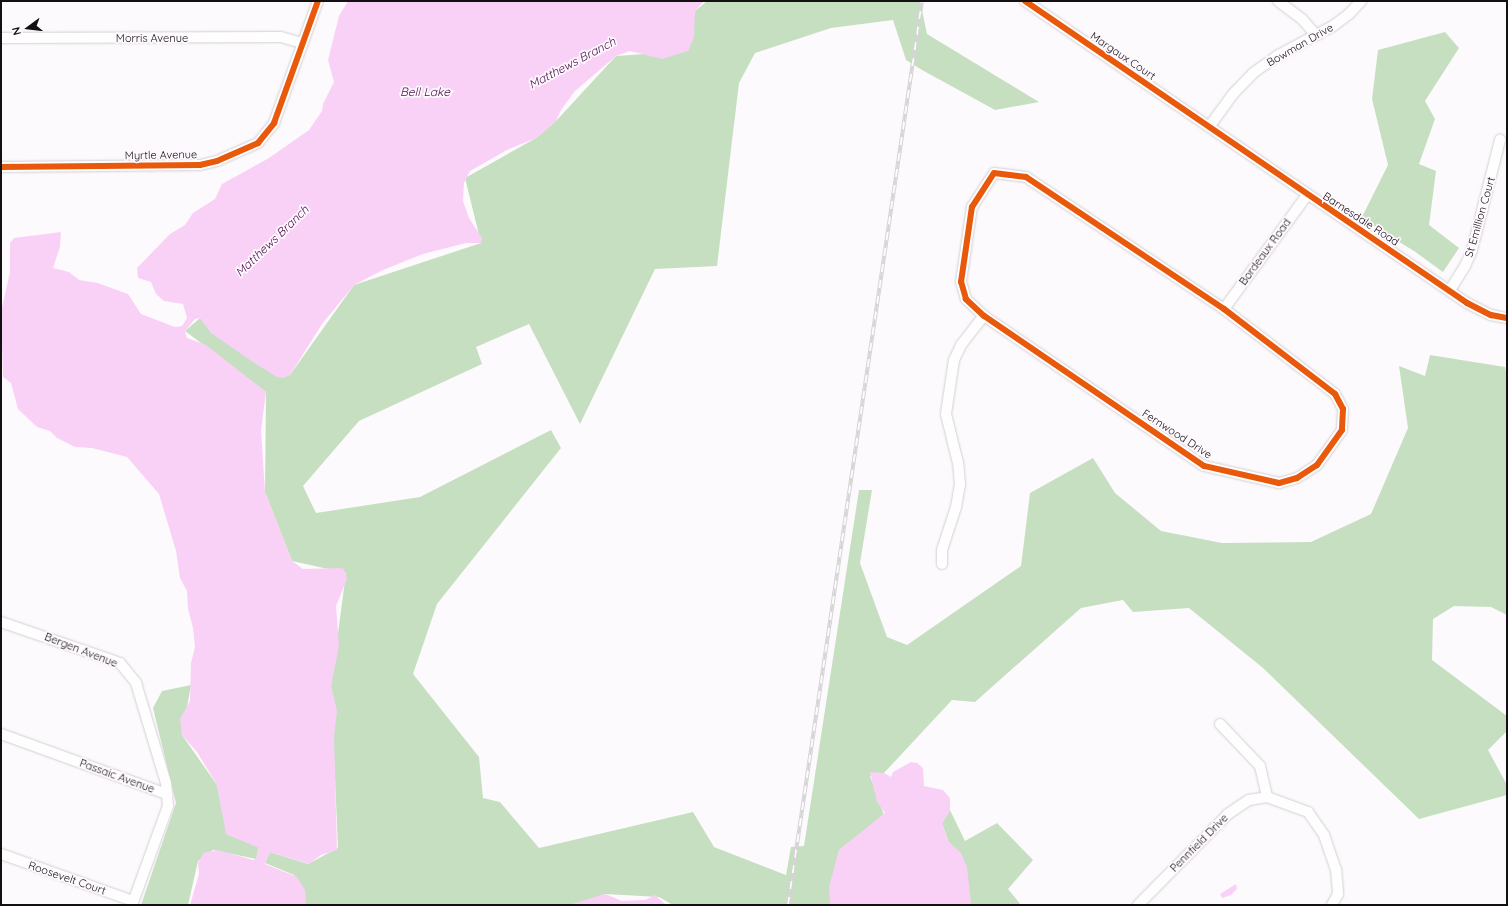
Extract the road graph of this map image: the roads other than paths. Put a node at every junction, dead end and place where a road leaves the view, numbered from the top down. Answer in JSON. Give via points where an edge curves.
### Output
{"nodes":[{"id":1,"x":318,"y":1,"type":"edge"},
{"id":2,"x":1025,"y":1,"type":"edge"},
{"id":3,"x":1278,"y":1,"type":"edge"},
{"id":4,"x":1361,"y":1,"type":"edge"},
{"id":5,"x":1315,"y":34,"type":"junction"},
{"id":6,"x":1,"y":38,"type":"edge"},
{"id":7,"x":302,"y":43,"type":"junction"},
{"id":8,"x":1209,"y":127,"type":"junction"},
{"id":9,"x":1500,"y":140,"type":"dead end"},
{"id":10,"x":1,"y":167,"type":"edge"},
{"id":11,"x":1307,"y":195,"type":"junction"},
{"id":12,"x":1450,"y":290,"type":"junction"},
{"id":13,"x":1224,"y":309,"type":"junction"},
{"id":14,"x":984,"y":316,"type":"junction"},
{"id":15,"x":1507,"y":318,"type":"edge"},
{"id":16,"x":942,"y":564,"type":"dead end"},
{"id":17,"x":1,"y":622,"type":"edge"},
{"id":18,"x":1220,"y":724,"type":"dead end"},
{"id":19,"x":1,"y":734,"type":"edge"},
{"id":20,"x":167,"y":794,"type":"junction"},
{"id":21,"x":1267,"y":797,"type":"junction"},
{"id":22,"x":1,"y":854,"type":"edge"},
{"id":23,"x":132,"y":903,"type":"edge"},
{"id":24,"x":1138,"y":905,"type":"edge"},
{"id":25,"x":1332,"y":905,"type":"edge"}],
"edges":[{"from":1,"to":7,"type":"street","name":"Myrtle Avenue"},
{"from":2,"to":8,"type":"street","name":"Margaux Court"},
{"from":3,"to":5,"type":"street"},
{"from":4,"to":5,"type":"street","name":"Bowman Drive","via":[[1350,14]]},
{"from":5,"to":8,"type":"street","name":"Bowman Drive","via":[[1253,73],[1232,95]]},
{"from":6,"to":7,"type":"street","name":"Morris Avenue","via":[[281,37]]},
{"from":7,"to":10,"type":"street","name":"Myrtle Avenue","via":[[274,123],[266,135],[258,143],[217,161],[200,165]]},
{"from":8,"to":11,"type":"street","name":"Barnesdale Road"},
{"from":9,"to":12,"type":"street","name":"St Emillion Court","via":[[1472,250]]},
{"from":11,"to":12,"type":"street","name":"Barnesdale Road"},
{"from":11,"to":13,"type":"street","name":"Bordeaux Road"},
{"from":12,"to":15,"type":"street","name":"Barnesdale Road","via":[[1480,310]]},
{"from":13,"to":14,"type":"street","name":"Fernwood Drive","via":[[1026,177],[994,173],[972,207],[961,282],[966,299]]},
{"from":13,"to":14,"type":"street","name":"Fernwood Drive","via":[[1335,394],[1343,409],[1342,430],[1317,465],[1297,478],[1279,483],[1204,466]]},
{"from":14,"to":16,"type":"street","via":[[961,345],[954,360],[946,414],[958,463],[960,484],[956,508],[942,550]]},
{"from":17,"to":20,"type":"street","name":"Bergen Avenue","via":[[109,659],[128,671],[136,683]]},
{"from":18,"to":21,"type":"street","via":[[1260,766]]},
{"from":19,"to":20,"type":"street","name":"Passaic Avenue"},
{"from":20,"to":23,"type":"street","name":"Passaic Avenue","via":[[168,806]]},
{"from":21,"to":24,"type":"street","name":"Pennfield Drive","via":[[1249,800],[1228,814]]},
{"from":21,"to":25,"type":"street","via":[[1308,812],[1324,835],[1336,869],[1338,894]]},
{"from":22,"to":23,"type":"street","name":"Roosevelt Court"}]}
